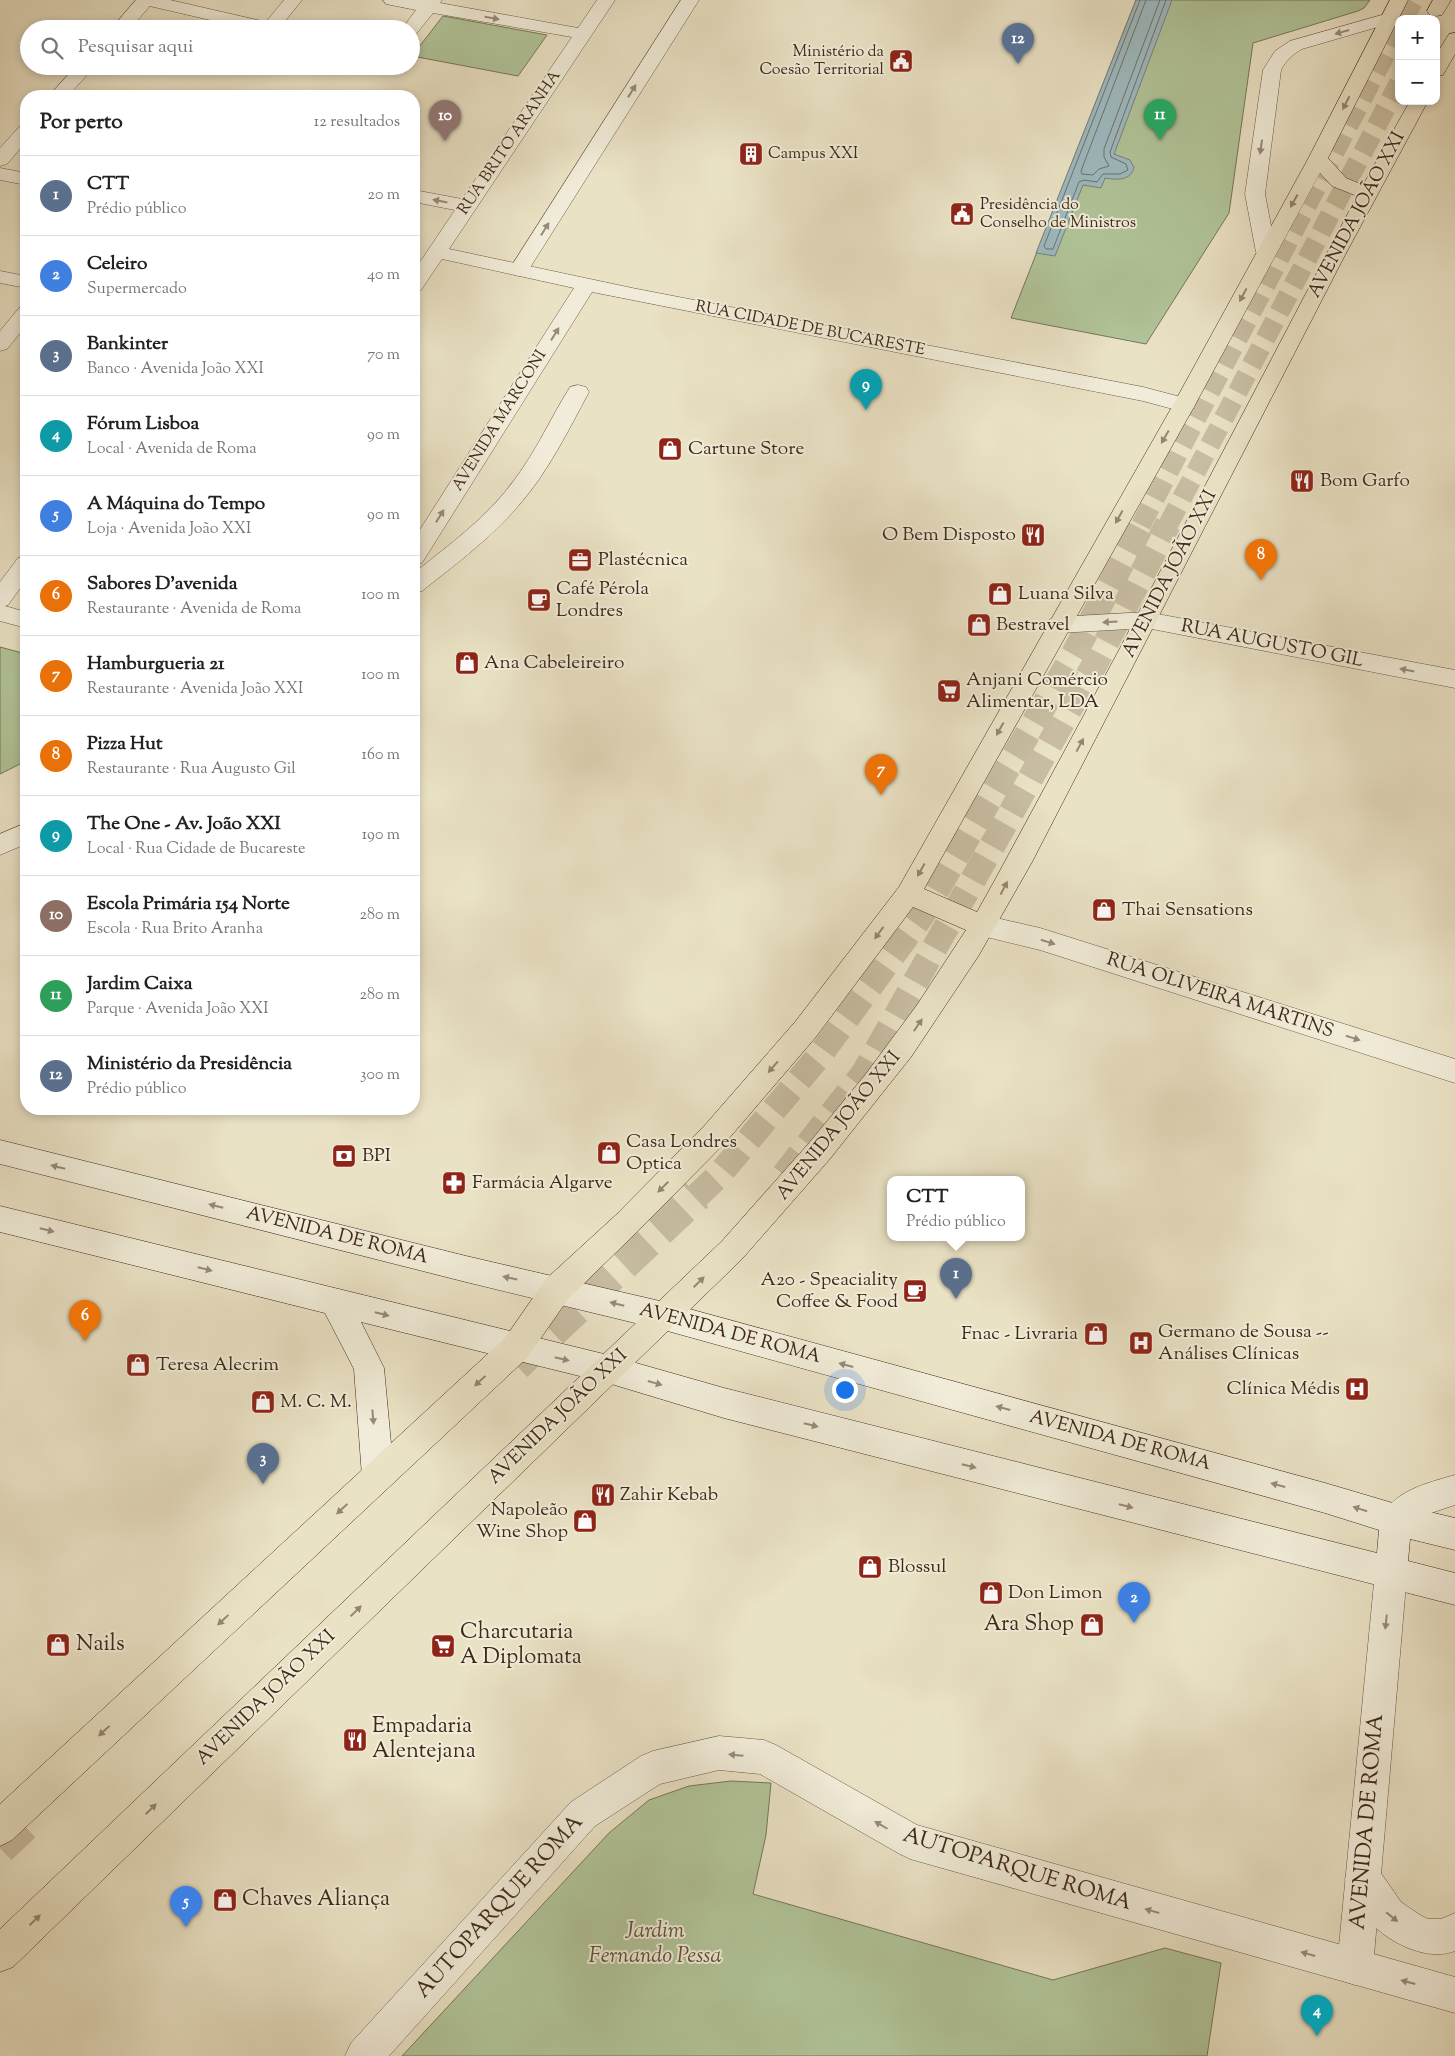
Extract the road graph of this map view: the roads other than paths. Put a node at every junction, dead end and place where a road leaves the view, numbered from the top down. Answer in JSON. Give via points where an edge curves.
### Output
{"nodes":[{"id":1,"x":146,"y":0,"type":"edge"},
{"id":2,"x":293,"y":0,"type":"edge"},
{"id":3,"x":392,"y":0,"type":"edge"},
{"id":4,"x":606,"y":0,"type":"edge"},
{"id":5,"x":690,"y":0,"type":"edge"},
{"id":6,"x":1399,"y":0,"type":"edge"},
{"id":7,"x":431,"y":3,"type":"edge"},
{"id":8,"x":1389,"y":18,"type":"junction"},
{"id":9,"x":128,"y":20,"type":"edge"},
{"id":10,"x":236,"y":20,"type":"edge"},
{"id":11,"x":278,"y":20,"type":"edge"},
{"id":12,"x":418,"y":20,"type":"edge"},
{"id":13,"x":583,"y":34,"type":"junction"},
{"id":14,"x":1455,"y":38,"type":"edge"},
{"id":15,"x":1440,"y":64,"type":"edge"},
{"id":16,"x":78,"y":75,"type":"edge"},
{"id":17,"x":64,"y":90,"type":"edge"},
{"id":18,"x":1417,"y":105,"type":"edge"},
{"id":19,"x":20,"y":138,"type":"edge"},
{"id":20,"x":1318,"y":159,"type":"junction"},
{"id":21,"x":0,"y":160,"type":"edge"},
{"id":22,"x":0,"y":174,"type":"edge"},
{"id":23,"x":20,"y":178,"type":"edge"},
{"id":24,"x":1368,"y":193,"type":"junction"},
{"id":25,"x":420,"y":197,"type":"edge"},
{"id":26,"x":467,"y":206,"type":"junction"},
{"id":27,"x":1266,"y":252,"type":"junction"},
{"id":28,"x":427,"y":256,"type":"edge"},
{"id":29,"x":519,"y":270,"type":"junction"},
{"id":30,"x":420,"y":272,"type":"edge"},
{"id":31,"x":0,"y":277,"type":"edge"},
{"id":32,"x":20,"y":281,"type":"edge"},
{"id":33,"x":586,"y":285,"type":"junction"},
{"id":34,"x":20,"y":320,"type":"edge"},
{"id":35,"x":0,"y":344,"type":"edge"},
{"id":36,"x":578,"y":392,"type":"dead end"},
{"id":37,"x":1184,"y":405,"type":"junction"},
{"id":38,"x":420,"y":548,"type":"edge"},
{"id":39,"x":20,"y":572,"type":"edge"},
{"id":40,"x":420,"y":580,"type":"edge"},
{"id":41,"x":0,"y":599,"type":"edge"},
{"id":42,"x":0,"y":613,"type":"edge"},
{"id":43,"x":20,"y":618,"type":"edge"},
{"id":44,"x":1147,"y":620,"type":"junction"},
{"id":45,"x":1058,"y":625,"type":"junction"},
{"id":46,"x":1455,"y":679,"type":"edge"},
{"id":47,"x":20,"y":836,"type":"edge"},
{"id":48,"x":0,"y":845,"type":"edge"},
{"id":49,"x":908,"y":894,"type":"junction"},
{"id":50,"x":983,"y":926,"type":"junction"},
{"id":51,"x":1455,"y":1071,"type":"edge"},
{"id":52,"x":0,"y":1152,"type":"edge"},
{"id":53,"x":0,"y":1218,"type":"edge"},
{"id":54,"x":557,"y":1289,"type":"junction"},
{"id":55,"x":335,"y":1302,"type":"junction"},
{"id":56,"x":664,"y":1316,"type":"junction"},
{"id":57,"x":516,"y":1348,"type":"junction"},
{"id":58,"x":608,"y":1369,"type":"junction"},
{"id":59,"x":378,"y":1476,"type":"junction"},
{"id":60,"x":1455,"y":1490,"type":"edge"},
{"id":61,"x":1396,"y":1520,"type":"junction"},
{"id":62,"x":1455,"y":1534,"type":"edge"},
{"id":63,"x":1391,"y":1574,"type":"junction"},
{"id":64,"x":1455,"y":1589,"type":"edge"},
{"id":65,"x":0,"y":1828,"type":"edge"},
{"id":66,"x":1363,"y":1878,"type":"junction"},
{"id":67,"x":1455,"y":1931,"type":"edge"},
{"id":68,"x":0,"y":1954,"type":"edge"},
{"id":69,"x":1355,"y":1967,"type":"junction"},
{"id":70,"x":1455,"y":1995,"type":"edge"},
{"id":71,"x":364,"y":2056,"type":"edge"}],
"edges":[{"from":1,"to":9,"type":"street"},
{"from":1,"to":10,"type":"street"},
{"from":2,"to":11,"type":"street"},
{"from":3,"to":7,"type":"street"},
{"from":4,"to":13,"type":"street","name":"RUA BRITO ARANHA"},
{"from":29,"to":5,"type":"street","one_way":true},
{"from":6,"to":8,"type":"main road"},
{"from":7,"to":12,"type":"street"},
{"from":7,"to":13,"type":"street","one_way":true},
{"from":8,"to":20,"type":"main road","one_way":true},
{"from":8,"to":27,"type":"street","one_way":true,"via":[[1296,45],[1278,58],[1272,70],[1255,194]]},
{"from":13,"to":26,"type":"street","name":"RUA BRITO ARANHA"},
{"from":14,"to":15,"type":"main road"},
{"from":16,"to":17,"type":"street"},
{"from":18,"to":24,"type":"main road","name":"AVENIDA JOÃO XXI"},
{"from":19,"to":21,"type":"street"},
{"from":20,"to":24,"type":"main road","via":[[1339,182]]},
{"from":20,"to":27,"type":"main road","one_way":true},
{"from":22,"to":23,"type":"street"},
{"from":24,"to":44,"type":"main road","name":"AVENIDA JOÃO XXI"},
{"from":26,"to":25,"type":"street","one_way":true},
{"from":26,"to":28,"type":"street","name":"RUA BRITO ARANHA"},
{"from":27,"to":37,"type":"main road","one_way":true},
{"from":28,"to":29,"type":"street","name":"RUA CIDADE DE BUCARESTE"},
{"from":28,"to":30,"type":"street","name":"RUA BRITO ARANHA"},
{"from":29,"to":33,"type":"street","name":"RUA CIDADE DE BUCARESTE"},
{"from":31,"to":32,"type":"street"},
{"from":33,"to":37,"type":"street","name":"RUA CIDADE DE BUCARESTE","via":[[1143,394]]},
{"from":38,"to":33,"type":"street","name":"AVENIDA MARCONI","one_way":true},
{"from":34,"to":35,"type":"street"},
{"from":36,"to":40,"type":"street","via":[[539,462],[511,501]]},
{"from":37,"to":45,"type":"main road","one_way":true},
{"from":39,"to":41,"type":"street"},
{"from":42,"to":43,"type":"street"},
{"from":44,"to":45,"type":"street","name":"RUA AUGUSTO GIL","one_way":true},
{"from":46,"to":44,"type":"street","name":"RUA AUGUSTO GIL","one_way":true},
{"from":50,"to":44,"type":"main road","name":"AVENIDA JOÃO XXI","one_way":true},
{"from":45,"to":49,"type":"main road","one_way":true},
{"from":47,"to":48,"type":"street"},
{"from":49,"to":50,"type":"main road"},
{"from":49,"to":54,"type":"main road","one_way":true,"via":[[805,1030],[715,1134]]},
{"from":50,"to":51,"type":"street","name":"RUA OLIVEIRA MARTINS","one_way":true,"via":[[1040,939]]},
{"from":56,"to":50,"type":"main road","name":"AVENIDA JOÃO XXI","one_way":true,"via":[[732,1250],[801,1175],[897,1055]]},
{"from":54,"to":52,"type":"street","name":"AVENIDA DE ROMA","one_way":true},
{"from":53,"to":55,"type":"street","one_way":true},
{"from":56,"to":54,"type":"street","name":"AVENIDA DE ROMA","one_way":true},
{"from":54,"to":57,"type":"main road"},
{"from":55,"to":57,"type":"street","one_way":true},
{"from":55,"to":59,"type":"street","one_way":true,"via":[[369,1368]]},
{"from":56,"to":58,"type":"main road","name":"AVENIDA JOÃO XXI"},
{"from":61,"to":56,"type":"street","name":"AVENIDA DE ROMA","one_way":true},
{"from":57,"to":58,"type":"street","one_way":true},
{"from":57,"to":59,"type":"main road","one_way":true},
{"from":58,"to":63,"type":"street","one_way":true,"via":[[734,1406]]},
{"from":68,"to":58,"type":"main road","name":"AVENIDA JOÃO XXI","one_way":true},
{"from":59,"to":65,"type":"main road","one_way":true},
{"from":60,"to":61,"type":"street","via":[[1422,1500]]},
{"from":61,"to":62,"type":"street","name":"AVENIDA DE ROMA"},
{"from":61,"to":63,"type":"street","name":"AVENIDA DE ROMA"},
{"from":63,"to":64,"type":"street"},
{"from":63,"to":66,"type":"street","name":"AVENIDA DE ROMA","one_way":true},
{"from":66,"to":67,"type":"street","one_way":true,"via":[[1388,1915],[1407,1928],[1428,1937],[1445,1937]]},
{"from":66,"to":69,"type":"street","name":"AVENIDA DE ROMA"},
{"from":70,"to":69,"type":"street","one_way":true},
{"from":69,"to":71,"type":"street","name":"AUTOPARQUE ROMA","one_way":true,"via":[[910,1841],[764,1757],[718,1753],[653,1768],[583,1814]]}]}
